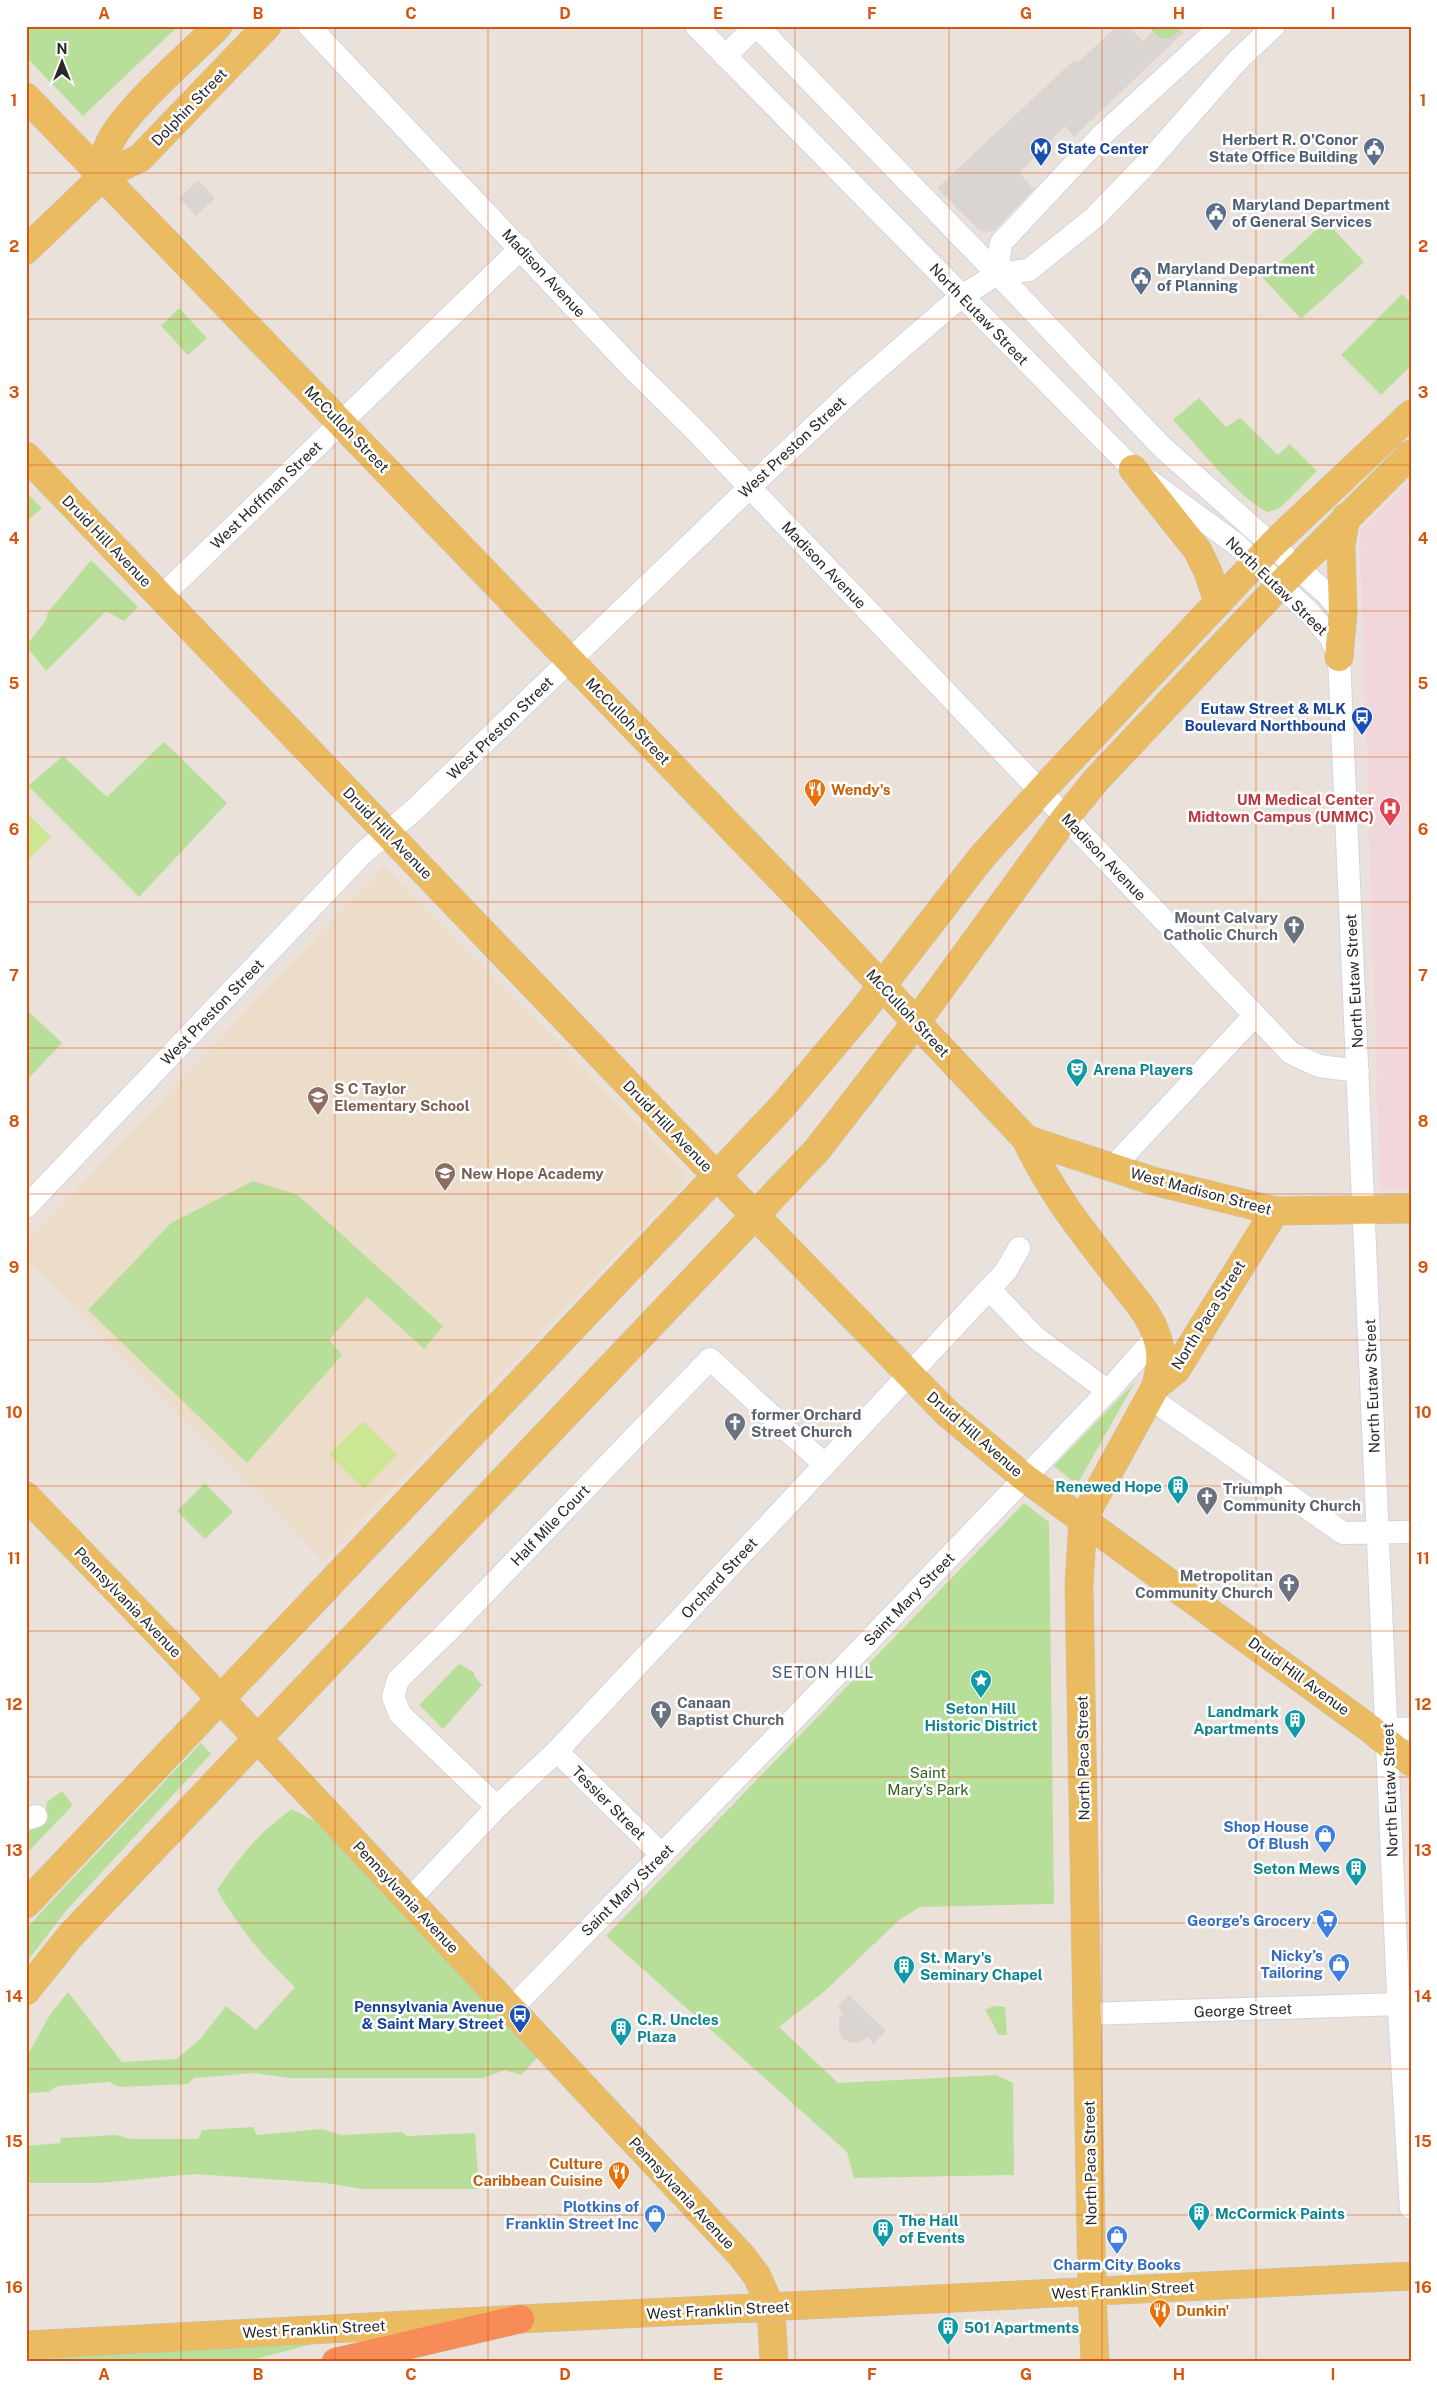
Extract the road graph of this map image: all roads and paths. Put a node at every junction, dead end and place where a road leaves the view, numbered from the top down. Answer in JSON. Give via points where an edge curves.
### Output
{"nodes":[{"id":1,"x":218,"y":26,"type":"edge"},
{"id":2,"x":267,"y":26,"type":"edge"},
{"id":3,"x":308,"y":26,"type":"edge"},
{"id":4,"x":696,"y":26,"type":"edge"},
{"id":5,"x":756,"y":26,"type":"edge"},
{"id":6,"x":1221,"y":26,"type":"edge"},
{"id":7,"x":1274,"y":26,"type":"edge"},
{"id":8,"x":725,"y":56,"type":"junction"},
{"id":9,"x":26,"y":97,"type":"edge"},
{"id":10,"x":103,"y":176,"type":"junction"},
{"id":11,"x":521,"y":248,"type":"junction"},
{"id":12,"x":26,"y":250,"type":"edge"},
{"id":13,"x":997,"y":274,"type":"junction"},
{"id":14,"x":962,"y":296,"type":"junction"},
{"id":15,"x":1411,"y":414,"type":"edge"},
{"id":16,"x":341,"y":423,"type":"junction"},
{"id":17,"x":1411,"y":454,"type":"edge"},
{"id":18,"x":26,"y":456,"type":"edge"},
{"id":19,"x":1133,"y":469,"type":"junction"},
{"id":20,"x":750,"y":487,"type":"junction"},
{"id":21,"x":1346,"y":517,"type":"junction"},
{"id":22,"x":1264,"y":554,"type":"junction"},
{"id":23,"x":1288,"y":576,"type":"junction"},
{"id":24,"x":161,"y":597,"type":"junction"},
{"id":25,"x":1218,"y":602,"type":"junction"},
{"id":26,"x":1343,"y":613,"type":"junction"},
{"id":27,"x":1339,"y":657,"type":"junction"},
{"id":28,"x":570,"y":661,"type":"junction"},
{"id":29,"x":1041,"y":791,"type":"junction"},
{"id":30,"x":1066,"y":818,"type":"junction"},
{"id":31,"x":388,"y":832,"type":"junction"},
{"id":32,"x":883,"y":985,"type":"junction"},
{"id":33,"x":1255,"y":1014,"type":"junction"},
{"id":34,"x":917,"y":1021,"type":"junction"},
{"id":35,"x":1358,"y":1071,"type":"junction"},
{"id":36,"x":1026,"y":1139,"type":"junction"},
{"id":37,"x":1114,"y":1167,"type":"junction"},
{"id":38,"x":717,"y":1176,"type":"junction"},
{"id":39,"x":26,"y":1207,"type":"edge"},
{"id":40,"x":1411,"y":1209,"type":"edge"},
{"id":41,"x":1275,"y":1211,"type":"junction"},
{"id":42,"x":1364,"y":1211,"type":"junction"},
{"id":43,"x":756,"y":1216,"type":"junction"},
{"id":44,"x":1019,"y":1248,"type":"dead end"},
{"id":45,"x":989,"y":1289,"type":"junction"},
{"id":46,"x":1157,"y":1336,"type":"junction"},
{"id":47,"x":909,"y":1374,"type":"junction"},
{"id":48,"x":1108,"y":1391,"type":"junction"},
{"id":49,"x":1153,"y":1392,"type":"junction"},
{"id":50,"x":825,"y":1465,"type":"junction"},
{"id":51,"x":1025,"y":1478,"type":"junction"},
{"id":52,"x":26,"y":1496,"type":"edge"},
{"id":53,"x":1083,"y":1519,"type":"junction"},
{"id":54,"x":1411,"y":1532,"type":"edge"},
{"id":55,"x":1377,"y":1534,"type":"junction"},
{"id":56,"x":221,"y":1700,"type":"junction"},
{"id":57,"x":1389,"y":1731,"type":"edge"},
{"id":58,"x":258,"y":1739,"type":"junction"},
{"id":59,"x":557,"y":1750,"type":"junction"},
{"id":60,"x":1411,"y":1762,"type":"edge"},
{"id":61,"x":497,"y":1807,"type":"junction"},
{"id":62,"x":662,"y":1855,"type":"junction"},
{"id":63,"x":409,"y":1900,"type":"junction"},
{"id":64,"x":28,"y":1901,"type":"edge"},
{"id":65,"x":26,"y":1991,"type":"edge"},
{"id":66,"x":1399,"y":2004,"type":"junction"},
{"id":67,"x":511,"y":2009,"type":"junction"},
{"id":68,"x":1087,"y":2014,"type":"junction"},
{"id":69,"x":1411,"y":2208,"type":"edge"},
{"id":70,"x":1411,"y":2276,"type":"edge"},
{"id":71,"x":1092,"y":2291,"type":"junction"},
{"id":72,"x":771,"y":2308,"type":"junction"},
{"id":73,"x":520,"y":2318,"type":"junction"},
{"id":74,"x":26,"y":2345,"type":"edge"},
{"id":75,"x":336,"y":2362,"type":"edge"},
{"id":76,"x":774,"y":2362,"type":"edge"},
{"id":77,"x":1095,"y":2362,"type":"edge"}],
"edges":[{"from":1,"to":10,"type":"main road","via":[[137,106],[115,133],[106,150]]},
{"from":2,"to":10,"type":"main road","name":"Dolphin Street","via":[[140,158]]},
{"from":3,"to":11,"type":"street","name":"Madison Avenue"},
{"from":4,"to":8,"type":"street","name":"North Eutaw Street"},
{"from":5,"to":8,"type":"street"},
{"from":5,"to":13,"type":"street","name":"North Eutaw Street"},
{"from":6,"to":13,"type":"street","via":[[1101,136],[1001,243]]},
{"from":7,"to":13,"type":"street","name":"West Preston Street","via":[[1238,60],[1151,159],[1094,217],[1029,270]]},
{"from":8,"to":14,"type":"street","name":"North Eutaw Street"},
{"from":9,"to":10,"type":"main road","name":"McCulloh Street"},
{"from":10,"to":12,"type":"main road","name":"Dolphin Street"},
{"from":10,"to":16,"type":"main road","name":"McCulloh Street"},
{"from":11,"to":16,"type":"street","name":"West Hoffman Street"},
{"from":11,"to":20,"type":"street","name":"Madison Avenue","via":[[632,368]]},
{"from":13,"to":14,"type":"street","name":"West Preston Street"},
{"from":13,"to":22,"type":"street","name":"North Eutaw Street"},
{"from":14,"to":19,"type":"street","name":"North Eutaw Street"},
{"from":14,"to":20,"type":"street","name":"West Preston Street","via":[[855,388]]},
{"from":15,"to":22,"type":"main road"},
{"from":16,"to":24,"type":"street","name":"West Hoffman Street"},
{"from":16,"to":28,"type":"main road","name":"McCulloh Street"},
{"from":17,"to":21,"type":"main road"},
{"from":18,"to":24,"type":"main road","name":"Druid Hill Avenue"},
{"from":19,"to":22,"type":"street","name":"North Eutaw Street","via":[[1206,521]]},
{"from":19,"to":25,"type":"main road","via":[[1198,551]]},
{"from":20,"to":28,"type":"street","name":"West Preston Street"},
{"from":20,"to":29,"type":"street","name":"Madison Avenue"},
{"from":21,"to":23,"type":"main road"},
{"from":21,"to":26,"type":"main road","via":[[1342,545]]},
{"from":22,"to":23,"type":"street","name":"North Eutaw Street"},
{"from":22,"to":25,"type":"main road"},
{"from":23,"to":26,"type":"street","name":"North Eutaw Street","via":[[1327,594]]},
{"from":23,"to":27,"type":"street","name":"North Eutaw Street","via":[[1331,638]]},
{"from":23,"to":30,"type":"main road","via":[[1097,779]]},
{"from":24,"to":31,"type":"main road","name":"Druid Hill Avenue"},
{"from":25,"to":29,"type":"main road"},
{"from":26,"to":27,"type":"main road"},
{"from":27,"to":35,"type":"street","name":"North Eutaw Street"},
{"from":28,"to":31,"type":"street","name":"West Preston Street"},
{"from":28,"to":32,"type":"main road","name":"McCulloh Street"},
{"from":29,"to":30,"type":"street","name":"Madison Avenue"},
{"from":29,"to":32,"type":"main road","via":[[981,858]]},
{"from":30,"to":33,"type":"street","name":"Madison Avenue"},
{"from":30,"to":34,"type":"main road"},
{"from":31,"to":38,"type":"main road","name":"Druid Hill Avenue"},
{"from":31,"to":39,"type":"street","name":"West Preston Street","via":[[364,852]]},
{"from":32,"to":34,"type":"main road","name":"McCulloh Street"},
{"from":32,"to":38,"type":"main road","via":[[787,1101]]},
{"from":33,"to":35,"type":"street","name":"Madison Avenue","via":[[1291,1053],[1303,1060],[1319,1066]]},
{"from":33,"to":37,"type":"street"},
{"from":34,"to":36,"type":"main road","name":"McCulloh Street"},
{"from":34,"to":43,"type":"main road","via":[[816,1150]]},
{"from":35,"to":42,"type":"street","name":"North Eutaw Street"},
{"from":36,"to":37,"type":"main road","name":"West Madison Street"},
{"from":36,"to":46,"type":"main road","name":"McCulloh Street","via":[[1062,1205],[1147,1315]]},
{"from":37,"to":41,"type":"main road","name":"West Madison Street","via":[[1200,1194]]},
{"from":38,"to":43,"type":"main road","name":"Druid Hill Avenue"},
{"from":38,"to":56,"type":"main road"},
{"from":40,"to":42,"type":"main road","name":"West Madison Street"},
{"from":41,"to":42,"type":"main road","name":"West Madison Street"},
{"from":41,"to":49,"type":"main road","name":"North Paca Street","via":[[1176,1370]]},
{"from":42,"to":55,"type":"street","name":"North Eutaw Street"},
{"from":43,"to":47,"type":"main road","name":"Druid Hill Avenue"},
{"from":43,"to":58,"type":"main road"},
{"from":44,"to":45,"type":"street","name":"Orchard Street","via":[[1006,1271]]},
{"from":45,"to":47,"type":"street","name":"Orchard Street"},
{"from":45,"to":48,"type":"street","via":[[1034,1337]]},
{"from":46,"to":48,"type":"street","name":"Saint Mary Street"},
{"from":46,"to":49,"type":"main road","name":"McCulloh Street","via":[[1161,1361]]},
{"from":47,"to":50,"type":"street","name":"Orchard Street"},
{"from":47,"to":51,"type":"main road","name":"Druid Hill Avenue","via":[[947,1413]]},
{"from":48,"to":51,"type":"street","name":"Saint Mary Street"},
{"from":49,"to":53,"type":"main road","name":"North Paca Street"},
{"from":49,"to":55,"type":"street","via":[[1343,1533]]},
{"from":50,"to":59,"type":"street","name":"Orchard Street"},
{"from":50,"to":61,"type":"street","name":"Half Mile Court","via":[[710,1359],[398,1680],[393,1698],[400,1714]]},
{"from":51,"to":53,"type":"main road","name":"Druid Hill Avenue"},
{"from":51,"to":62,"type":"street","name":"Saint Mary Street"},
{"from":52,"to":56,"type":"main road","name":"Pennsylvania Avenue"},
{"from":53,"to":57,"type":"main road","name":"Druid Hill Avenue"},
{"from":53,"to":68,"type":"main road","name":"North Paca Street","via":[[1079,1585]]},
{"from":54,"to":55,"type":"street"},
{"from":55,"to":57,"type":"street","name":"North Eutaw Street"},
{"from":56,"to":58,"type":"main road","name":"Pennsylvania Avenue"},
{"from":56,"to":64,"type":"main road"},
{"from":57,"to":60,"type":"main road","name":"Druid Hill Avenue"},
{"from":57,"to":66,"type":"street","name":"North Eutaw Street"},
{"from":58,"to":63,"type":"main road","name":"Pennsylvania Avenue"},
{"from":58,"to":65,"type":"main road","via":[[71,1935]]},
{"from":59,"to":61,"type":"street","name":"Orchard Street"},
{"from":59,"to":62,"type":"street","name":"Tessier Street"},
{"from":61,"to":63,"type":"street","name":"Orchard Street"},
{"from":62,"to":67,"type":"street","name":"Saint Mary Street"},
{"from":63,"to":67,"type":"main road","name":"Pennsylvania Avenue"},
{"from":66,"to":68,"type":"street","name":"George Street"},
{"from":66,"to":69,"type":"street","name":"North Eutaw Street"},
{"from":67,"to":72,"type":"main road","name":"Pennsylvania Avenue","via":[[741,2255],[758,2276]]},
{"from":68,"to":71,"type":"main road","name":"North Paca Street"},
{"from":70,"to":71,"type":"main road","name":"West Franklin Street"},
{"from":71,"to":72,"type":"main road","name":"West Franklin Street"},
{"from":71,"to":77,"type":"main road","name":"North Paca Street"},
{"from":72,"to":73,"type":"main road","name":"West Franklin Street"},
{"from":72,"to":76,"type":"main road","name":"Pennsylvania Avenue"},
{"from":73,"to":74,"type":"main road","name":"West Franklin Street"},
{"from":73,"to":75,"type":"highway"}]}
